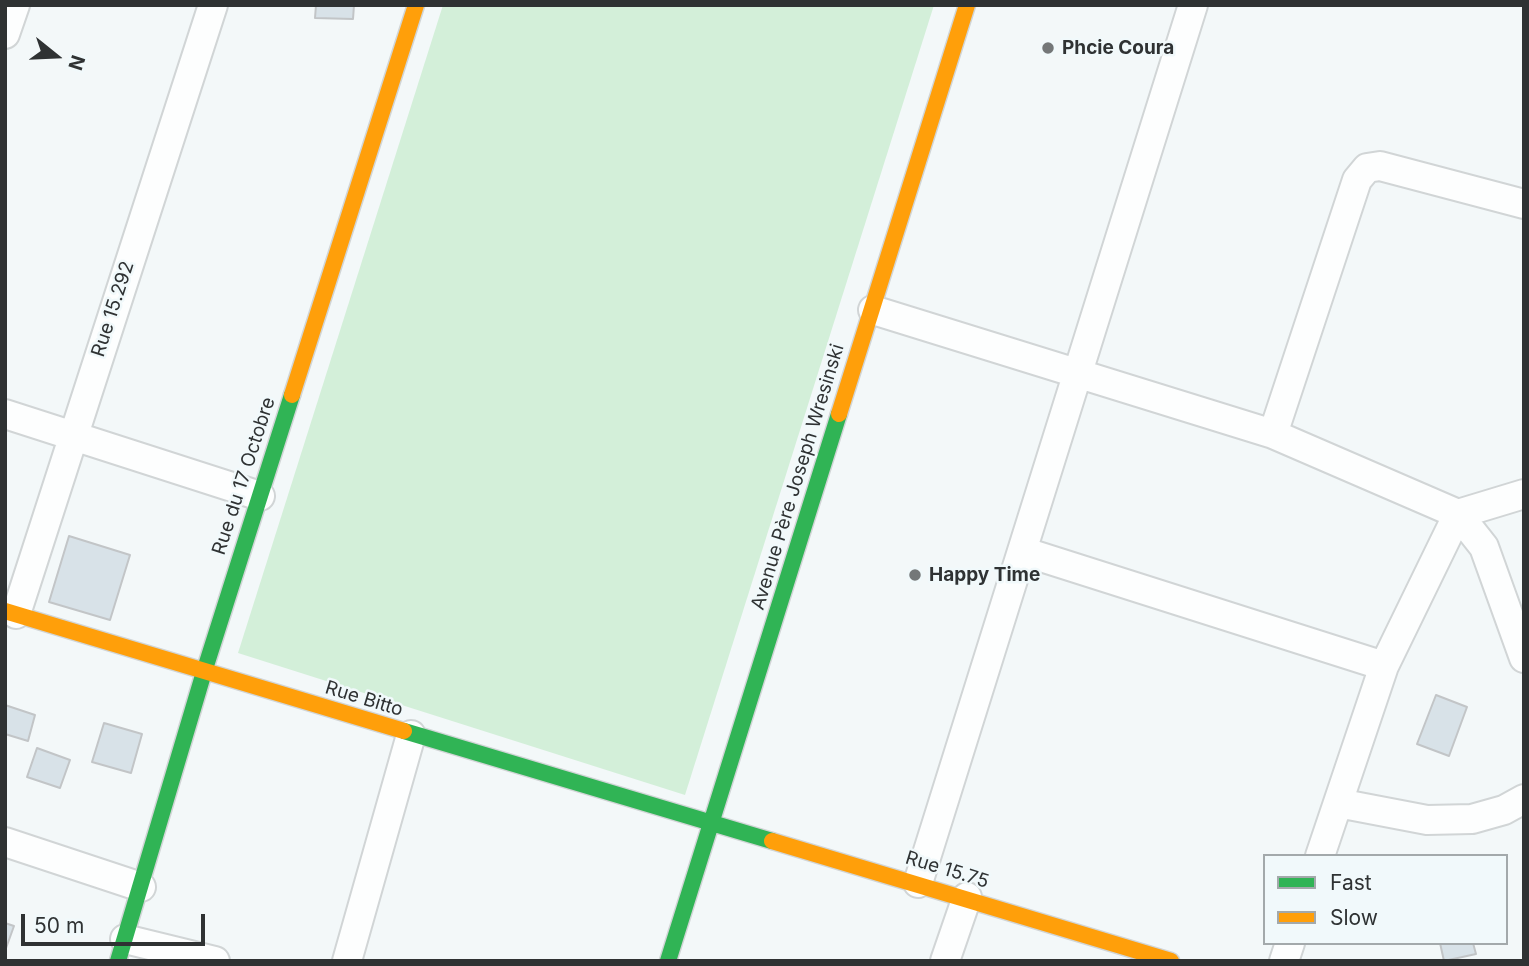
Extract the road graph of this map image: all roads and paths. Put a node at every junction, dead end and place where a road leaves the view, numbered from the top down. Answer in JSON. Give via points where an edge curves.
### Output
{"nodes":[{"id":1,"x":15,"y":5,"type":"edge"},
{"id":2,"x":213,"y":5,"type":"edge"},
{"id":3,"x":416,"y":5,"type":"edge"},
{"id":4,"x":968,"y":5,"type":"edge"},
{"id":5,"x":1193,"y":5,"type":"edge"},
{"id":6,"x":5,"y":34,"type":"edge"},
{"id":7,"x":1524,"y":204,"type":"edge"},
{"id":8,"x":873,"y":310,"type":"junction"},
{"id":9,"x":1077,"y":373,"type":"junction"},
{"id":10,"x":5,"y":414,"type":"edge"},
{"id":11,"x":1273,"y":434,"type":"junction"},
{"id":12,"x":71,"y":436,"type":"junction"},
{"id":13,"x":1524,"y":494,"type":"edge"},
{"id":14,"x":260,"y":496,"type":"junction"},
{"id":15,"x":1458,"y":514,"type":"junction"},
{"id":16,"x":1021,"y":551,"type":"junction"},
{"id":17,"x":10,"y":613,"type":"edge"},
{"id":18,"x":1524,"y":659,"type":"edge"},
{"id":19,"x":1384,"y":666,"type":"junction"},
{"id":20,"x":204,"y":672,"type":"junction"},
{"id":21,"x":411,"y":735,"type":"junction"},
{"id":22,"x":1524,"y":799,"type":"edge"},
{"id":23,"x":1338,"y":803,"type":"junction"},
{"id":24,"x":710,"y":825,"type":"junction"},
{"id":25,"x":5,"y":842,"type":"edge"},
{"id":26,"x":1321,"y":854,"type":"edge"},
{"id":27,"x":918,"y":883,"type":"junction"},
{"id":28,"x":142,"y":887,"type":"junction"},
{"id":29,"x":967,"y":897,"type":"junction"},
{"id":30,"x":122,"y":950,"type":"edge"},
{"id":31,"x":215,"y":961,"type":"edge"},
{"id":32,"x":347,"y":961,"type":"edge"},
{"id":33,"x":668,"y":961,"type":"edge"},
{"id":34,"x":945,"y":961,"type":"edge"},
{"id":35,"x":1171,"y":961,"type":"edge"}],
"edges":[{"from":1,"to":6,"type":"street"},
{"from":2,"to":12,"type":"street","name":"Rue 15.292"},
{"from":3,"to":14,"type":"street","name":"Rue du 17 Octobre"},
{"from":4,"to":8,"type":"street","name":"Avenue Père Joseph Wresinski"},
{"from":5,"to":9,"type":"street"},
{"from":7,"to":11,"type":"street","via":[[1380,166],[1367,168],[1357,180]]},
{"from":8,"to":9,"type":"street"},
{"from":8,"to":24,"type":"street","name":"Avenue Père Joseph Wresinski"},
{"from":9,"to":11,"type":"street"},
{"from":9,"to":16,"type":"street"},
{"from":10,"to":12,"type":"street"},
{"from":11,"to":15,"type":"street"},
{"from":12,"to":14,"type":"street"},
{"from":12,"to":17,"type":"street","name":"Rue 15.292"},
{"from":13,"to":15,"type":"street"},
{"from":14,"to":20,"type":"street","name":"Rue du 17 Octobre"},
{"from":15,"to":18,"type":"street","via":[[1484,547]]},
{"from":15,"to":19,"type":"street"},
{"from":16,"to":19,"type":"street"},
{"from":16,"to":27,"type":"street"},
{"from":17,"to":20,"type":"street","name":"Rue Bitto"},
{"from":19,"to":23,"type":"street"},
{"from":20,"to":21,"type":"street","name":"Rue Bitto"},
{"from":20,"to":28,"type":"street","name":"Rue du 17 Octobre"},
{"from":21,"to":24,"type":"street","name":"Rue Bitto"},
{"from":21,"to":32,"type":"street"},
{"from":22,"to":23,"type":"street","via":[[1472,819],[1427,820]]},
{"from":23,"to":26,"type":"street"},
{"from":24,"to":27,"type":"street","name":"Rue 15.75"},
{"from":24,"to":33,"type":"street","name":"Avenue Père Joseph Wresinski"},
{"from":25,"to":28,"type":"street"},
{"from":27,"to":29,"type":"street","name":"Rue 15.75"},
{"from":28,"to":30,"type":"street","name":"Rue du 17 Octobre"},
{"from":29,"to":34,"type":"street"},
{"from":29,"to":35,"type":"street","name":"Rue 15.75"},
{"from":30,"to":31,"type":"street"}]}
